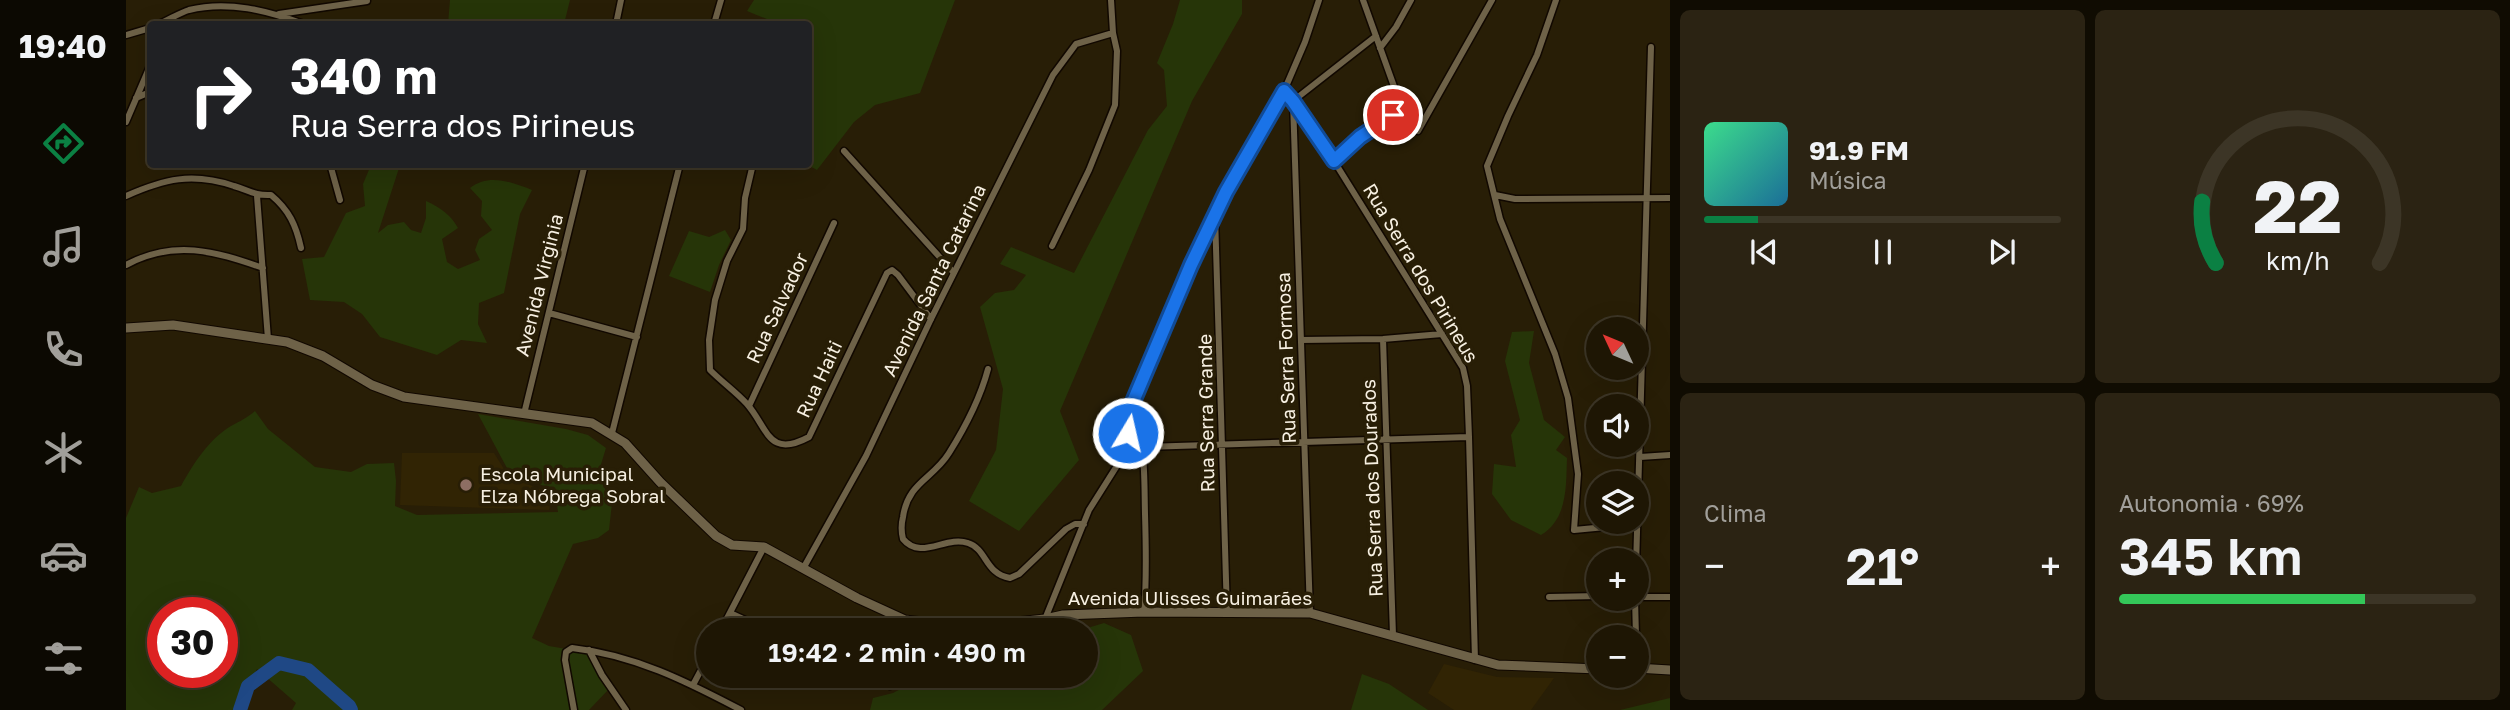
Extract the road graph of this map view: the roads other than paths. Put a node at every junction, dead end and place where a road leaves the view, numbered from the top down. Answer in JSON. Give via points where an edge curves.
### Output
{"nodes":[{"id":1,"x":621,"y":0,"type":"edge"},
{"id":2,"x":721,"y":0,"type":"edge"},
{"id":3,"x":1111,"y":0,"type":"edge"},
{"id":4,"x":1319,"y":0,"type":"edge"},
{"id":5,"x":1363,"y":0,"type":"edge"},
{"id":6,"x":1411,"y":0,"type":"edge"},
{"id":7,"x":1492,"y":0,"type":"edge"},
{"id":8,"x":1556,"y":0,"type":"edge"},
{"id":9,"x":367,"y":1,"type":"edge"},
{"id":10,"x":276,"y":15,"type":"junction"},
{"id":11,"x":172,"y":21,"type":"edge"},
{"id":12,"x":295,"y":21,"type":"edge"},
{"id":13,"x":617,"y":21,"type":"edge"},
{"id":14,"x":715,"y":21,"type":"edge"},
{"id":15,"x":147,"y":29,"type":"edge"},
{"id":16,"x":1113,"y":33,"type":"junction"},
{"id":17,"x":126,"y":35,"type":"edge"},
{"id":18,"x":1376,"y":36,"type":"junction"},
{"id":19,"x":1651,"y":47,"type":"dead end"},
{"id":20,"x":1380,"y":48,"type":"junction"},
{"id":21,"x":147,"y":73,"type":"edge"},
{"id":22,"x":1284,"y":91,"type":"junction"},
{"id":23,"x":147,"y":93,"type":"edge"},
{"id":24,"x":136,"y":98,"type":"junction"},
{"id":25,"x":1293,"y":101,"type":"junction"},
{"id":26,"x":126,"y":122,"type":"edge"},
{"id":27,"x":1418,"y":131,"type":"dead end"},
{"id":28,"x":844,"y":150,"type":"dead end"},
{"id":29,"x":1334,"y":161,"type":"junction"},
{"id":30,"x":331,"y":168,"type":"edge"},
{"id":31,"x":584,"y":168,"type":"edge"},
{"id":32,"x":679,"y":168,"type":"edge"},
{"id":33,"x":752,"y":168,"type":"edge"},
{"id":34,"x":1494,"y":195,"type":"junction"},
{"id":35,"x":126,"y":196,"type":"edge"},
{"id":36,"x":257,"y":196,"type":"junction"},
{"id":37,"x":1646,"y":198,"type":"junction"},
{"id":38,"x":1670,"y":198,"type":"edge"},
{"id":39,"x":340,"y":200,"type":"dead end"},
{"id":40,"x":1215,"y":213,"type":"junction"},
{"id":41,"x":834,"y":223,"type":"dead end"},
{"id":42,"x":1052,"y":246,"type":"dead end"},
{"id":43,"x":301,"y":248,"type":"dead end"},
{"id":44,"x":126,"y":265,"type":"edge"},
{"id":45,"x":263,"y":268,"type":"junction"},
{"id":46,"x":954,"y":273,"type":"junction"},
{"id":47,"x":549,"y":313,"type":"junction"},
{"id":48,"x":931,"y":319,"type":"junction"},
{"id":49,"x":126,"y":328,"type":"edge"},
{"id":50,"x":1442,"y":334,"type":"junction"},
{"id":51,"x":637,"y":337,"type":"junction"},
{"id":52,"x":268,"y":339,"type":"junction"},
{"id":53,"x":1383,"y":339,"type":"junction"},
{"id":54,"x":1301,"y":340,"type":"junction"},
{"id":55,"x":988,"y":369,"type":"dead end"},
{"id":56,"x":1641,"y":394,"type":"edge"},
{"id":57,"x":1132,"y":404,"type":"junction"},
{"id":58,"x":749,"y":406,"type":"junction"},
{"id":59,"x":524,"y":414,"type":"junction"},
{"id":60,"x":612,"y":433,"type":"junction"},
{"id":61,"x":1469,"y":437,"type":"junction"},
{"id":62,"x":1387,"y":438,"type":"junction"},
{"id":63,"x":1304,"y":443,"type":"junction"},
{"id":64,"x":1223,"y":444,"type":"junction"},
{"id":65,"x":1144,"y":447,"type":"junction"},
{"id":66,"x":1670,"y":455,"type":"edge"},
{"id":67,"x":1649,"y":456,"type":"edge"},
{"id":68,"x":1640,"y":457,"type":"edge"},
{"id":69,"x":1639,"y":471,"type":"edge"},
{"id":70,"x":1084,"y":524,"type":"junction"},
{"id":71,"x":1586,"y":529,"type":"edge"},
{"id":72,"x":764,"y":547,"type":"junction"},
{"id":73,"x":804,"y":567,"type":"junction"},
{"id":74,"x":1586,"y":596,"type":"edge"},
{"id":75,"x":1549,"y":597,"type":"dead end"},
{"id":76,"x":1670,"y":597,"type":"edge"},
{"id":77,"x":1649,"y":598,"type":"edge"},
{"id":78,"x":1144,"y":612,"type":"junction"},
{"id":79,"x":730,"y":613,"type":"junction"},
{"id":80,"x":1227,"y":613,"type":"junction"},
{"id":81,"x":1310,"y":613,"type":"junction"},
{"id":82,"x":727,"y":618,"type":"edge"},
{"id":83,"x":741,"y":618,"type":"edge"},
{"id":84,"x":901,"y":618,"type":"edge"},
{"id":85,"x":1046,"y":618,"type":"edge"},
{"id":86,"x":1052,"y":618,"type":"edge"},
{"id":87,"x":1392,"y":635,"type":"junction"},
{"id":88,"x":589,"y":650,"type":"junction"},
{"id":89,"x":1475,"y":660,"type":"junction"},
{"id":90,"x":1586,"y":669,"type":"edge"},
{"id":91,"x":1649,"y":669,"type":"edge"},
{"id":92,"x":1670,"y":670,"type":"edge"},
{"id":93,"x":696,"y":679,"type":"edge"},
{"id":94,"x":693,"y":685,"type":"junction"},
{"id":95,"x":574,"y":710,"type":"edge"},
{"id":96,"x":626,"y":710,"type":"edge"},
{"id":97,"x":741,"y":710,"type":"edge"}],
"edges":[{"from":1,"to":13,"type":"street"},
{"from":2,"to":14,"type":"street"},
{"from":3,"to":16,"type":"street"},
{"from":4,"to":22,"type":"street"},
{"from":5,"to":18,"type":"street"},
{"from":6,"to":20,"type":"street"},
{"from":7,"to":27,"type":"street"},
{"from":8,"to":34,"type":"street","via":[[1537,55],[1487,166]]},
{"from":9,"to":10,"type":"street"},
{"from":10,"to":11,"type":"street","via":[[219,5],[188,10]]},
{"from":10,"to":12,"type":"street"},
{"from":15,"to":17,"type":"street"},
{"from":16,"to":42,"type":"street","via":[[1118,63],[1115,106]]},
{"from":16,"to":46,"type":"street","name":"Avenida Santa Catarina","via":[[1076,44],[1063,59]]},
{"from":18,"to":20,"type":"street"},
{"from":18,"to":25,"type":"street"},
{"from":19,"to":37,"type":"street"},
{"from":20,"to":29,"type":"street","via":[[1400,110]]},
{"from":21,"to":24,"type":"street"},
{"from":22,"to":25,"type":"street","name":"Rua Serra dos Pirineus"},
{"from":22,"to":40,"type":"street"},
{"from":23,"to":24,"type":"street"},
{"from":24,"to":26,"type":"street"},
{"from":25,"to":29,"type":"street","name":"Rua Serra dos Pirineus"},
{"from":25,"to":54,"type":"street","name":"Rua Serra Formosa"},
{"from":28,"to":46,"type":"street"},
{"from":29,"to":50,"type":"street","name":"Rua Serra dos Pirineus"},
{"from":30,"to":39,"type":"street"},
{"from":31,"to":47,"type":"street","name":"Avenida Virginia"},
{"from":32,"to":51,"type":"street"},
{"from":33,"to":58,"type":"street","name":"Rua Haiti","via":[[743,229],[719,286],[709,341],[710,370]]},
{"from":34,"to":37,"type":"street","via":[[1515,199]]},
{"from":34,"to":71,"type":"street","via":[[1568,398],[1578,474],[1574,530]]},
{"from":35,"to":36,"type":"street","via":[[164,180],[189,178],[234,186]]},
{"from":36,"to":43,"type":"street","via":[[271,195],[283,205],[297,225]]},
{"from":36,"to":45,"type":"street"},
{"from":37,"to":38,"type":"street"},
{"from":37,"to":56,"type":"street"},
{"from":40,"to":57,"type":"street"},
{"from":40,"to":64,"type":"street","name":"Rua Serra Grande"},
{"from":41,"to":58,"type":"street","name":"Rua Salvador"},
{"from":44,"to":45,"type":"street","via":[[153,252],[178,249]]},
{"from":45,"to":52,"type":"street"},
{"from":46,"to":48,"type":"street","name":"Avenida Santa Catarina"},
{"from":47,"to":51,"type":"street"},
{"from":47,"to":59,"type":"street","name":"Avenida Virginia"},
{"from":48,"to":58,"type":"street","name":"Rua Haiti","via":[[898,275],[889,271],[809,437],[788,445],[772,440]]},
{"from":48,"to":73,"type":"street","name":"Avenida Santa Catarina","via":[[866,456]]},
{"from":49,"to":52,"type":"main road","name":"Avenida Ulisses Guimarães","via":[[173,325]]},
{"from":50,"to":53,"type":"street"},
{"from":50,"to":61,"type":"street","name":"Rua Serra dos Pirineus","via":[[1466,377]]},
{"from":51,"to":60,"type":"street"},
{"from":52,"to":59,"type":"main road","name":"Avenida Ulisses Guimarães","via":[[308,349],[372,385],[404,397]]},
{"from":53,"to":54,"type":"street"},
{"from":53,"to":62,"type":"street","name":"Rua Serra dos Dourados"},
{"from":54,"to":63,"type":"street","name":"Rua Serra Formosa"},
{"from":55,"to":70,"type":"street","via":[[977,404],[948,455],[909,497],[902,519],[903,539],[923,549],[965,542],[974,546],[995,573],[1010,578],[1066,529]]},
{"from":57,"to":65,"type":"street"},
{"from":57,"to":70,"type":"street","via":[[1125,453]]},
{"from":59,"to":60,"type":"main road","name":"Avenida Ulisses Guimarães","via":[[592,423]]},
{"from":60,"to":72,"type":"main road","name":"Avenida Ulisses Guimarães","via":[[716,536],[732,545]]},
{"from":61,"to":62,"type":"street"},
{"from":61,"to":89,"type":"street","name":"Rua Serra dos Pirineus"},
{"from":62,"to":63,"type":"street"},
{"from":62,"to":87,"type":"street","name":"Rua Serra dos Dourados"},
{"from":63,"to":64,"type":"street"},
{"from":63,"to":81,"type":"street","name":"Rua Serra Formosa"},
{"from":64,"to":65,"type":"street"},
{"from":64,"to":80,"type":"street","name":"Rua Serra Grande"},
{"from":65,"to":78,"type":"street"},
{"from":66,"to":67,"type":"street"},
{"from":68,"to":69,"type":"street"},
{"from":70,"to":85,"type":"street"},
{"from":72,"to":73,"type":"main road","name":"Avenida Ulisses Guimarães"},
{"from":72,"to":79,"type":"street"},
{"from":73,"to":84,"type":"main road","name":"Avenida Ulisses Guimarães"},
{"from":74,"to":75,"type":"street"},
{"from":76,"to":77,"type":"street"},
{"from":78,"to":80,"type":"main road","name":"Avenida Ulisses Guimarães"},
{"from":78,"to":86,"type":"main road","name":"Avenida Ulisses Guimarães"},
{"from":79,"to":82,"type":"street"},
{"from":79,"to":83,"type":"street"},
{"from":80,"to":81,"type":"main road","name":"Avenida Ulisses Guimarães"},
{"from":81,"to":87,"type":"main road","name":"Avenida Ulisses Guimarães"},
{"from":87,"to":89,"type":"main road","name":"Avenida Ulisses Guimarães"},
{"from":88,"to":94,"type":"street","via":[[626,657]]},
{"from":88,"to":95,"type":"street","via":[[572,648],[566,654]]},
{"from":88,"to":96,"type":"street"},
{"from":89,"to":90,"type":"main road","name":"Avenida Ulisses Guimarães","via":[[1516,667]]},
{"from":91,"to":92,"type":"main road"},
{"from":93,"to":94,"type":"street"},
{"from":94,"to":97,"type":"street"}]}
